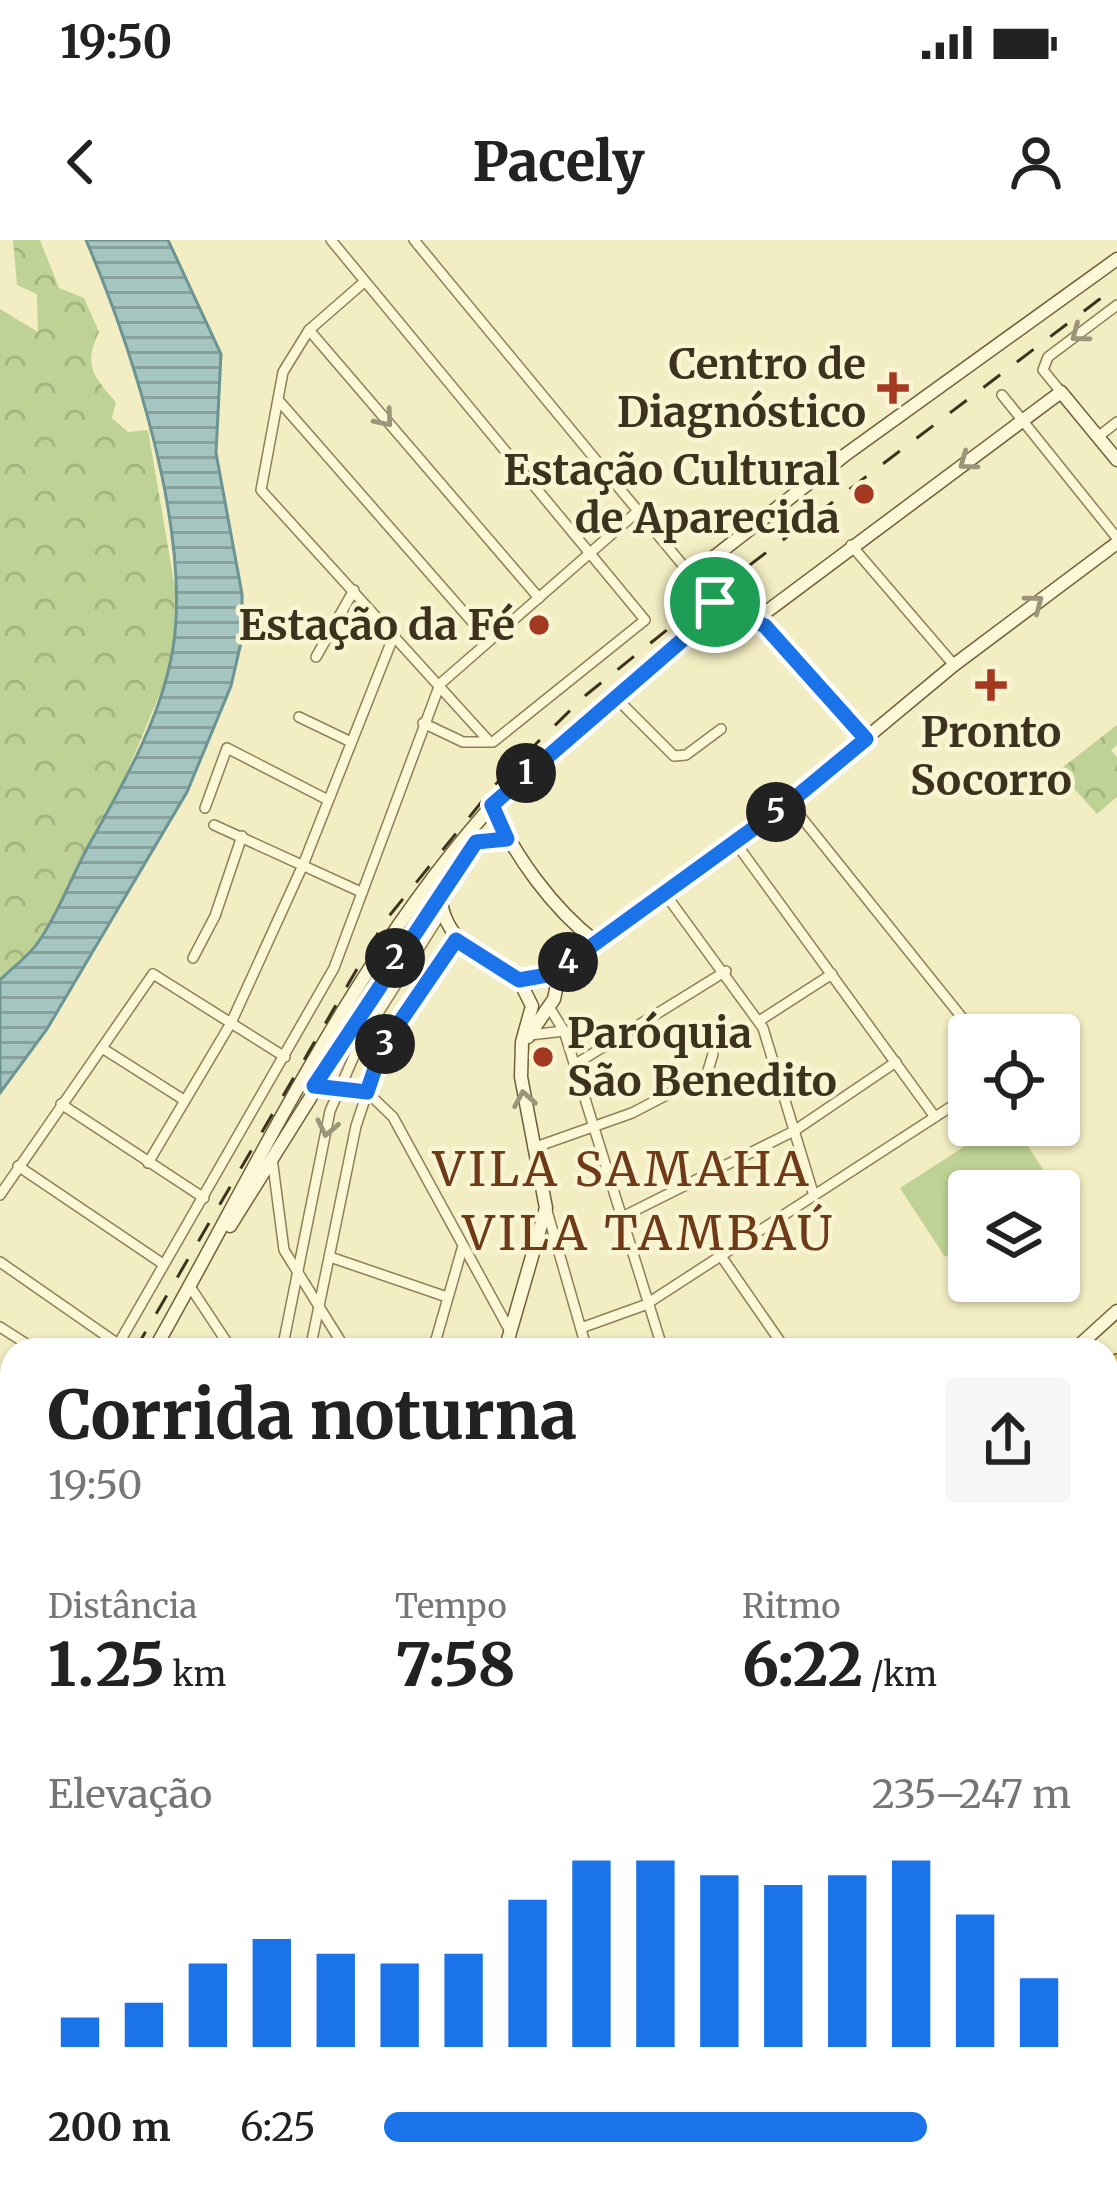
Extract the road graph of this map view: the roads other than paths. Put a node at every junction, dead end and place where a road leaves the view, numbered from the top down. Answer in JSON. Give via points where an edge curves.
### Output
{"nodes":[{"id":1,"x":332,"y":240,"type":"edge"},
{"id":2,"x":414,"y":240,"type":"edge"},
{"id":3,"x":1117,"y":260,"type":"edge"},
{"id":4,"x":362,"y":283,"type":"junction"},
{"id":5,"x":1117,"y":305,"type":"edge"},
{"id":6,"x":309,"y":330,"type":"junction"},
{"id":7,"x":1061,"y":392,"type":"junction"},
{"id":8,"x":1002,"y":395,"type":"dead end"},
{"id":9,"x":280,"y":402,"type":"junction"},
{"id":10,"x":1024,"y":420,"type":"junction"},
{"id":11,"x":1117,"y":422,"type":"edge"},
{"id":12,"x":1099,"y":436,"type":"junction"},
{"id":13,"x":1117,"y":460,"type":"edge"},
{"id":14,"x":638,"y":512,"type":"junction"},
{"id":15,"x":1117,"y":541,"type":"edge"},
{"id":16,"x":851,"y":545,"type":"junction"},
{"id":17,"x":590,"y":554,"type":"junction"},
{"id":18,"x":691,"y":575,"type":"junction"},
{"id":19,"x":354,"y":590,"type":"junction"},
{"id":20,"x":538,"y":598,"type":"junction"},
{"id":21,"x":715,"y":602,"type":"junction"},
{"id":22,"x":734,"y":613,"type":"junction"},
{"id":23,"x":761,"y":620,"type":"junction"},
{"id":24,"x":702,"y":623,"type":"junction"},
{"id":25,"x":394,"y":635,"type":"junction"},
{"id":26,"x":489,"y":641,"type":"junction"},
{"id":27,"x":316,"y":657,"type":"dead end"},
{"id":28,"x":954,"y":665,"type":"junction"},
{"id":29,"x":440,"y":684,"type":"junction"},
{"id":30,"x":614,"y":696,"type":"junction"},
{"id":31,"x":299,"y":717,"type":"dead end"},
{"id":32,"x":423,"y":723,"type":"junction"},
{"id":33,"x":721,"y":729,"type":"dead end"},
{"id":34,"x":488,"y":739,"type":"junction"},
{"id":35,"x":866,"y":739,"type":"junction"},
{"id":36,"x":351,"y":742,"type":"junction"},
{"id":37,"x":328,"y":800,"type":"junction"},
{"id":38,"x":790,"y":802,"type":"junction"},
{"id":39,"x":492,"y":805,"type":"junction"},
{"id":40,"x":205,"y":808,"type":"dead end"},
{"id":41,"x":214,"y":825,"type":"dead end"},
{"id":42,"x":242,"y":836,"type":"junction"},
{"id":43,"x":507,"y":839,"type":"junction"},
{"id":44,"x":735,"y":842,"type":"junction"},
{"id":45,"x":303,"y":865,"type":"junction"},
{"id":46,"x":441,"y":889,"type":"junction"},
{"id":47,"x":663,"y":891,"type":"junction"},
{"id":48,"x":361,"y":892,"type":"junction"},
{"id":49,"x":440,"y":915,"type":"junction"},
{"id":50,"x":456,"y":940,"type":"junction"},
{"id":51,"x":590,"y":946,"type":"junction"},
{"id":52,"x":193,"y":958,"type":"dead end"},
{"id":53,"x":561,"y":969,"type":"junction"},
{"id":54,"x":726,"y":971,"type":"junction"},
{"id":55,"x":832,"y":974,"type":"junction"},
{"id":56,"x":525,"y":981,"type":"junction"},
{"id":57,"x":549,"y":1007,"type":"junction"},
{"id":58,"x":959,"y":1014,"type":"edge"},
{"id":59,"x":759,"y":1021,"type":"junction"},
{"id":60,"x":231,"y":1023,"type":"junction"},
{"id":61,"x":564,"y":1031,"type":"junction"},
{"id":62,"x":530,"y":1035,"type":"junction"},
{"id":63,"x":102,"y":1048,"type":"junction"},
{"id":64,"x":521,"y":1049,"type":"junction"},
{"id":65,"x":713,"y":1054,"type":"dead end"},
{"id":66,"x":285,"y":1057,"type":"junction"},
{"id":67,"x":896,"y":1062,"type":"junction"},
{"id":68,"x":574,"y":1065,"type":"junction"},
{"id":69,"x":314,"y":1086,"type":"junction"},
{"id":70,"x":340,"y":1086,"type":"junction"},
{"id":71,"x":367,"y":1092,"type":"junction"},
{"id":72,"x":184,"y":1100,"type":"junction"},
{"id":73,"x":61,"y":1104,"type":"junction"},
{"id":74,"x":948,"y":1109,"type":"edge"},
{"id":75,"x":935,"y":1117,"type":"junction"},
{"id":76,"x":591,"y":1129,"type":"junction"},
{"id":77,"x":794,"y":1131,"type":"junction"},
{"id":78,"x":533,"y":1148,"type":"junction"},
{"id":79,"x":272,"y":1156,"type":"junction"},
{"id":80,"x":148,"y":1163,"type":"junction"},
{"id":81,"x":18,"y":1166,"type":"junction"},
{"id":82,"x":0,"y":1195,"type":"edge"},
{"id":83,"x":814,"y":1196,"type":"junction"},
{"id":84,"x":204,"y":1198,"type":"junction"},
{"id":85,"x":546,"y":1208,"type":"junction"},
{"id":86,"x":618,"y":1219,"type":"junction"},
{"id":87,"x":462,"y":1249,"type":"junction"},
{"id":88,"x":721,"y":1256,"type":"junction"},
{"id":89,"x":330,"y":1257,"type":"junction"},
{"id":90,"x":0,"y":1262,"type":"edge"},
{"id":91,"x":163,"y":1264,"type":"junction"},
{"id":92,"x":297,"y":1274,"type":"junction"},
{"id":93,"x":189,"y":1288,"type":"junction"},
{"id":94,"x":447,"y":1297,"type":"junction"},
{"id":95,"x":645,"y":1305,"type":"junction"},
{"id":96,"x":319,"y":1307,"type":"junction"},
{"id":97,"x":1117,"y":1311,"type":"edge"},
{"id":98,"x":581,"y":1328,"type":"junction"},
{"id":99,"x":510,"y":1331,"type":"junction"},
{"id":100,"x":105,"y":1338,"type":"edge"},
{"id":101,"x":122,"y":1338,"type":"edge"},
{"id":102,"x":161,"y":1338,"type":"edge"},
{"id":103,"x":224,"y":1338,"type":"edge"},
{"id":104,"x":284,"y":1338,"type":"edge"},
{"id":105,"x":313,"y":1338,"type":"edge"},
{"id":106,"x":338,"y":1338,"type":"edge"},
{"id":107,"x":436,"y":1338,"type":"edge"},
{"id":108,"x":508,"y":1338,"type":"edge"},
{"id":109,"x":584,"y":1338,"type":"edge"},
{"id":110,"x":658,"y":1338,"type":"edge"},
{"id":111,"x":778,"y":1338,"type":"edge"},
{"id":112,"x":1087,"y":1338,"type":"edge"}],
"edges":[{"from":1,"to":4,"type":"street"},
{"from":2,"to":14,"type":"street"},
{"from":3,"to":18,"type":"main road"},
{"from":4,"to":6,"type":"street"},
{"from":4,"to":17,"type":"street"},
{"from":5,"to":7,"type":"street","one_way":true,"via":[[1044,364]]},
{"from":6,"to":9,"type":"street","via":[[283,373]]},
{"from":6,"to":20,"type":"street","one_way":true},
{"from":7,"to":10,"type":"main road"},
{"from":7,"to":12,"type":"main road"},
{"from":8,"to":10,"type":"street"},
{"from":9,"to":19,"type":"street","via":[[261,490]]},
{"from":9,"to":26,"type":"street"},
{"from":10,"to":15,"type":"street"},
{"from":10,"to":16,"type":"main road","one_way":true},
{"from":11,"to":12,"type":"street"},
{"from":12,"to":13,"type":"main road"},
{"from":14,"to":17,"type":"street"},
{"from":14,"to":18,"type":"street"},
{"from":28,"to":15,"type":"main road","one_way":true},
{"from":16,"to":23,"type":"main road"},
{"from":16,"to":28,"type":"street"},
{"from":17,"to":20,"type":"street"},
{"from":17,"to":34,"type":"street","via":[[646,620]]},
{"from":18,"to":21,"type":"main road"},
{"from":19,"to":25,"type":"street"},
{"from":19,"to":27,"type":"street"},
{"from":20,"to":26,"type":"street"},
{"from":21,"to":22,"type":"main road"},
{"from":21,"to":24,"type":"main road"},
{"from":22,"to":23,"type":"main road"},
{"from":22,"to":24,"type":"main road"},
{"from":23,"to":35,"type":"main road"},
{"from":24,"to":30,"type":"main road"},
{"from":25,"to":29,"type":"street"},
{"from":25,"to":36,"type":"street"},
{"from":26,"to":29,"type":"street"},
{"from":28,"to":35,"type":"main road"},
{"from":29,"to":32,"type":"street"},
{"from":29,"to":34,"type":"street"},
{"from":30,"to":33,"type":"street","via":[[674,756]]},
{"from":30,"to":39,"type":"main road"},
{"from":31,"to":36,"type":"street"},
{"from":32,"to":34,"type":"street","via":[[463,742]]},
{"from":32,"to":48,"type":"street"},
{"from":35,"to":38,"type":"main road"},
{"from":36,"to":37,"type":"street"},
{"from":37,"to":40,"type":"street","via":[[227,748]]},
{"from":37,"to":45,"type":"street"},
{"from":38,"to":44,"type":"main road"},
{"from":38,"to":58,"type":"street"},
{"from":39,"to":43,"type":"main road"},
{"from":39,"to":93,"type":"main road","via":[[302,1078]]},
{"from":41,"to":42,"type":"street"},
{"from":42,"to":45,"type":"street"},
{"from":42,"to":52,"type":"street"},
{"from":43,"to":46,"type":"main road","via":[[476,842]]},
{"from":43,"to":51,"type":"main road"},
{"from":44,"to":47,"type":"main road"},
{"from":44,"to":55,"type":"street"},
{"from":45,"to":48,"type":"street"},
{"from":45,"to":60,"type":"street"},
{"from":46,"to":49,"type":"main road"},
{"from":46,"to":69,"type":"main road"},
{"from":47,"to":51,"type":"main road"},
{"from":47,"to":54,"type":"street"},
{"from":48,"to":66,"type":"street","via":[[334,968]]},
{"from":49,"to":50,"type":"main road"},
{"from":49,"to":70,"type":"street"},
{"from":50,"to":56,"type":"main road"},
{"from":50,"to":71,"type":"street","via":[[382,1048]]},
{"from":51,"to":53,"type":"main road"},
{"from":53,"to":56,"type":"main road"},
{"from":53,"to":57,"type":"main road"},
{"from":54,"to":59,"type":"street"},
{"from":54,"to":68,"type":"street"},
{"from":55,"to":59,"type":"street"},
{"from":55,"to":67,"type":"street"},
{"from":56,"to":57,"type":"main road"},
{"from":56,"to":64,"type":"main road","via":[[532,1006]]},
{"from":57,"to":61,"type":"street"},
{"from":57,"to":62,"type":"main road"},
{"from":59,"to":77,"type":"street"},
{"from":60,"to":63,"type":"street","via":[[153,974]]},
{"from":60,"to":66,"type":"street"},
{"from":60,"to":72,"type":"street"},
{"from":61,"to":62,"type":"street"},
{"from":61,"to":68,"type":"street"},
{"from":62,"to":64,"type":"main road"},
{"from":63,"to":72,"type":"street"},
{"from":63,"to":73,"type":"street"},
{"from":78,"to":64,"type":"main road","one_way":true},
{"from":65,"to":76,"type":"street","via":[[702,1080]]},
{"from":66,"to":84,"type":"street"},
{"from":67,"to":75,"type":"street"},
{"from":67,"to":77,"type":"street"},
{"from":68,"to":76,"type":"street"},
{"from":69,"to":70,"type":"street"},
{"from":69,"to":79,"type":"main road"},
{"from":70,"to":71,"type":"street"},
{"from":70,"to":92,"type":"street","one_way":true},
{"from":71,"to":87,"type":"street","via":[[416,1155]]},
{"from":71,"to":89,"type":"street"},
{"from":72,"to":80,"type":"street"},
{"from":73,"to":80,"type":"street"},
{"from":73,"to":81,"type":"street"},
{"from":74,"to":75,"type":"street"},
{"from":75,"to":83,"type":"street"},
{"from":76,"to":78,"type":"street"},
{"from":76,"to":86,"type":"street"},
{"from":77,"to":83,"type":"street"},
{"from":77,"to":86,"type":"street"},
{"from":78,"to":85,"type":"main road"},
{"from":79,"to":92,"type":"street","via":[[284,1250]]},
{"from":79,"to":93,"type":"main road"},
{"from":80,"to":84,"type":"street"},
{"from":81,"to":82,"type":"street"},
{"from":81,"to":91,"type":"street"},
{"from":83,"to":88,"type":"street"},
{"from":84,"to":91,"type":"street"},
{"from":85,"to":98,"type":"street"},
{"from":85,"to":99,"type":"main road"},
{"from":86,"to":95,"type":"street"},
{"from":87,"to":94,"type":"street"},
{"from":87,"to":99,"type":"street"},
{"from":88,"to":95,"type":"street"},
{"from":88,"to":111,"type":"street"},
{"from":89,"to":94,"type":"street"},
{"from":89,"to":96,"type":"street"},
{"from":90,"to":100,"type":"street"},
{"from":91,"to":101,"type":"street"},
{"from":92,"to":96,"type":"street"},
{"from":92,"to":104,"type":"street"},
{"from":93,"to":102,"type":"main road"},
{"from":93,"to":103,"type":"street"},
{"from":94,"to":107,"type":"street"},
{"from":95,"to":98,"type":"street"},
{"from":95,"to":110,"type":"street"},
{"from":96,"to":105,"type":"street"},
{"from":96,"to":106,"type":"street"},
{"from":97,"to":112,"type":"main road"},
{"from":98,"to":109,"type":"street"},
{"from":99,"to":108,"type":"main road"}]}
